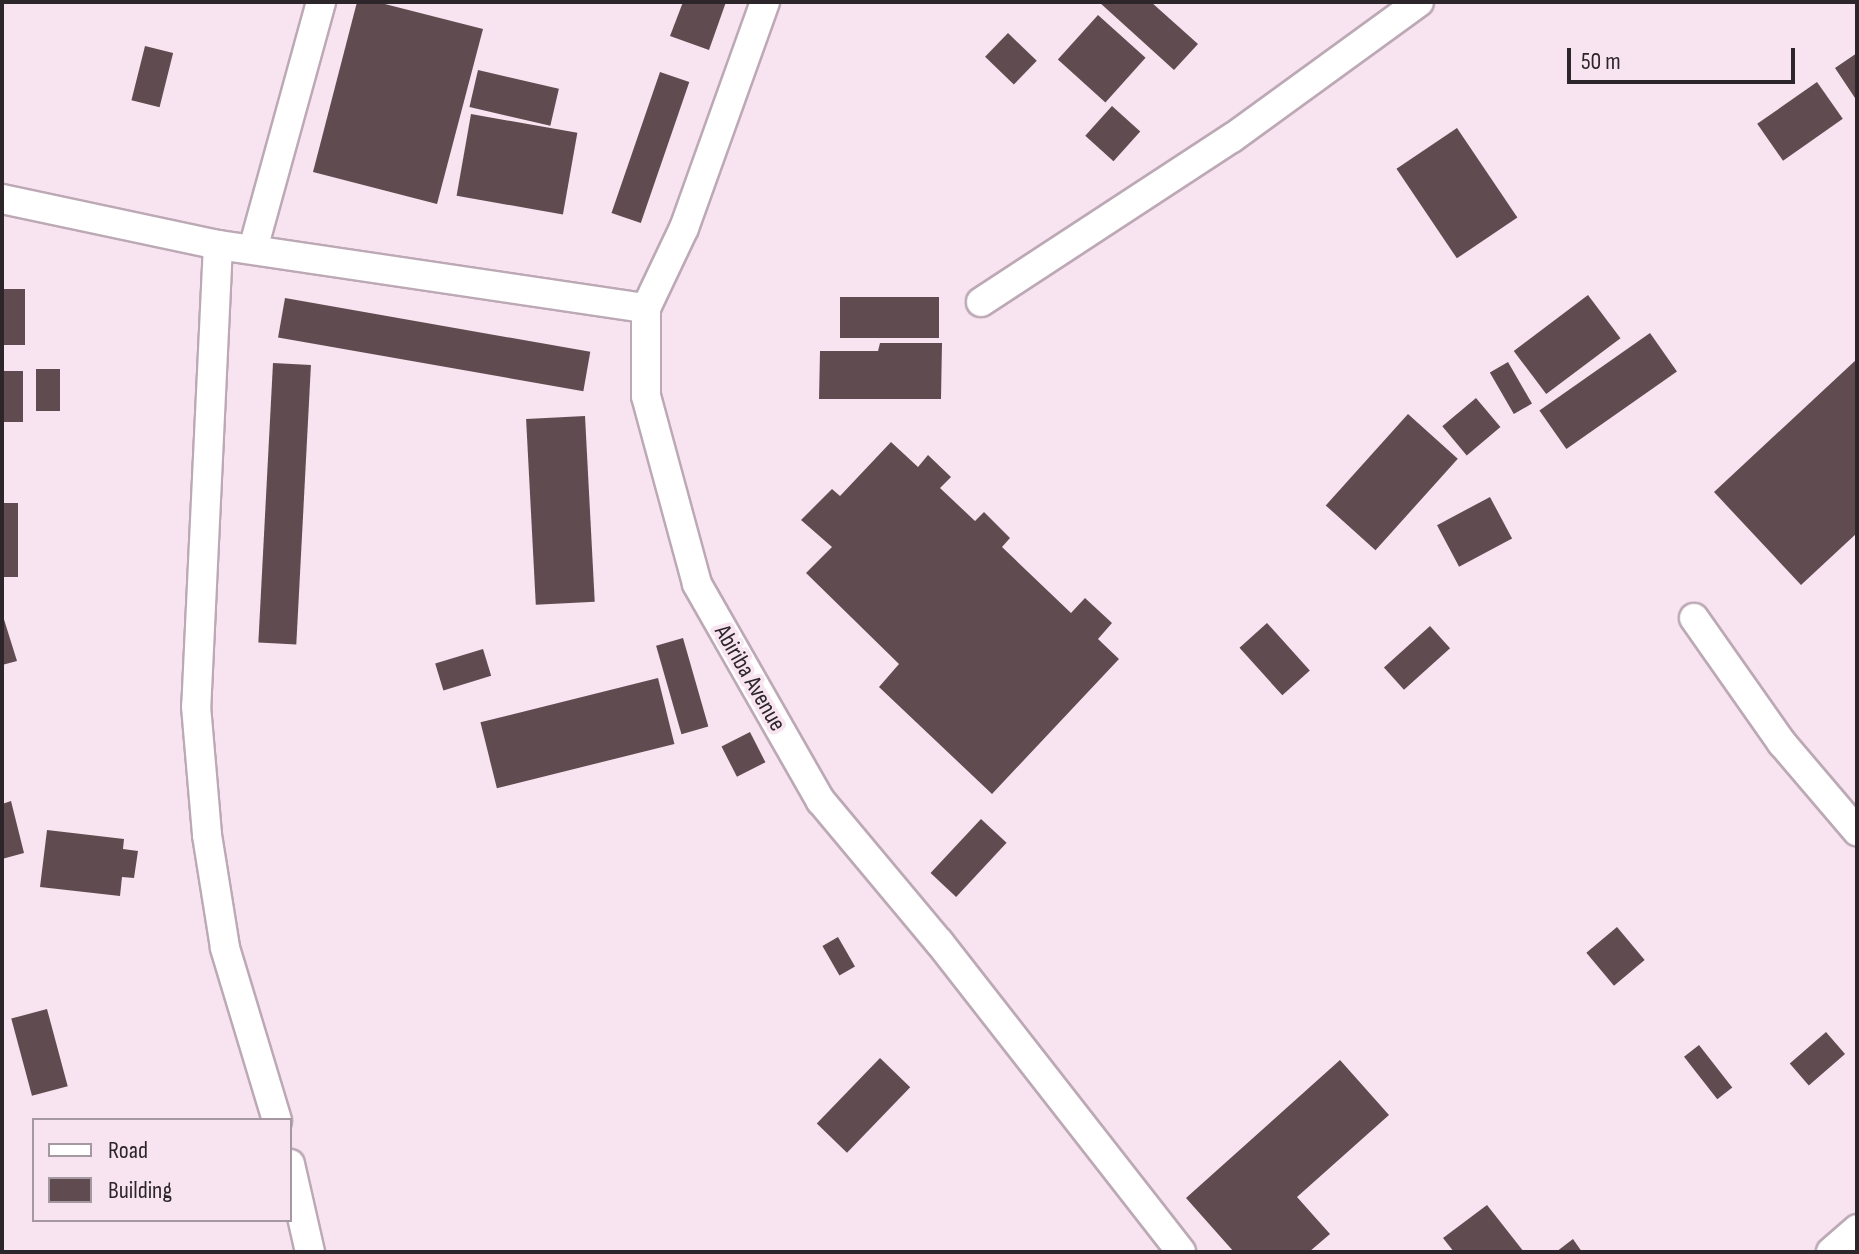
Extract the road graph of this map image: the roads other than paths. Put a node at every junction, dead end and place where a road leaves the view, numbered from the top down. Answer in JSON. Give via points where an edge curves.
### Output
{"nodes":[{"id":1,"x":321,"y":2,"type":"edge"},
{"id":2,"x":765,"y":2,"type":"edge"},
{"id":3,"x":1419,"y":2,"type":"edge"},
{"id":4,"x":2,"y":199,"type":"edge"},
{"id":5,"x":218,"y":245,"type":"junction"},
{"id":6,"x":253,"y":249,"type":"junction"},
{"id":7,"x":981,"y":302,"type":"dead end"},
{"id":8,"x":646,"y":308,"type":"junction"},
{"id":9,"x":1694,"y":618,"type":"dead end"},
{"id":10,"x":1857,"y":831,"type":"edge"},
{"id":11,"x":276,"y":1118,"type":"edge"},
{"id":12,"x":292,"y":1173,"type":"edge"},
{"id":13,"x":1857,"y":1229,"type":"edge"},
{"id":14,"x":310,"y":1252,"type":"edge"},
{"id":15,"x":1181,"y":1252,"type":"edge"},
{"id":16,"x":1831,"y":1252,"type":"edge"}],
"edges":[{"from":1,"to":6,"type":"street"},
{"from":2,"to":8,"type":"street","name":"Abiriba Avenue","via":[[684,228]]},
{"from":3,"to":7,"type":"street","via":[[1232,138]]},
{"from":4,"to":5,"type":"street"},
{"from":5,"to":6,"type":"street"},
{"from":5,"to":11,"type":"street","via":[[196,706],[207,835],[225,948]]},
{"from":6,"to":8,"type":"street"},
{"from":8,"to":15,"type":"street","name":"Abiriba Avenue","via":[[646,396],[697,584],[821,801],[939,942]]},
{"from":9,"to":10,"type":"street","via":[[1782,743]]},
{"from":12,"to":14,"type":"street"},
{"from":13,"to":16,"type":"street"}]}
